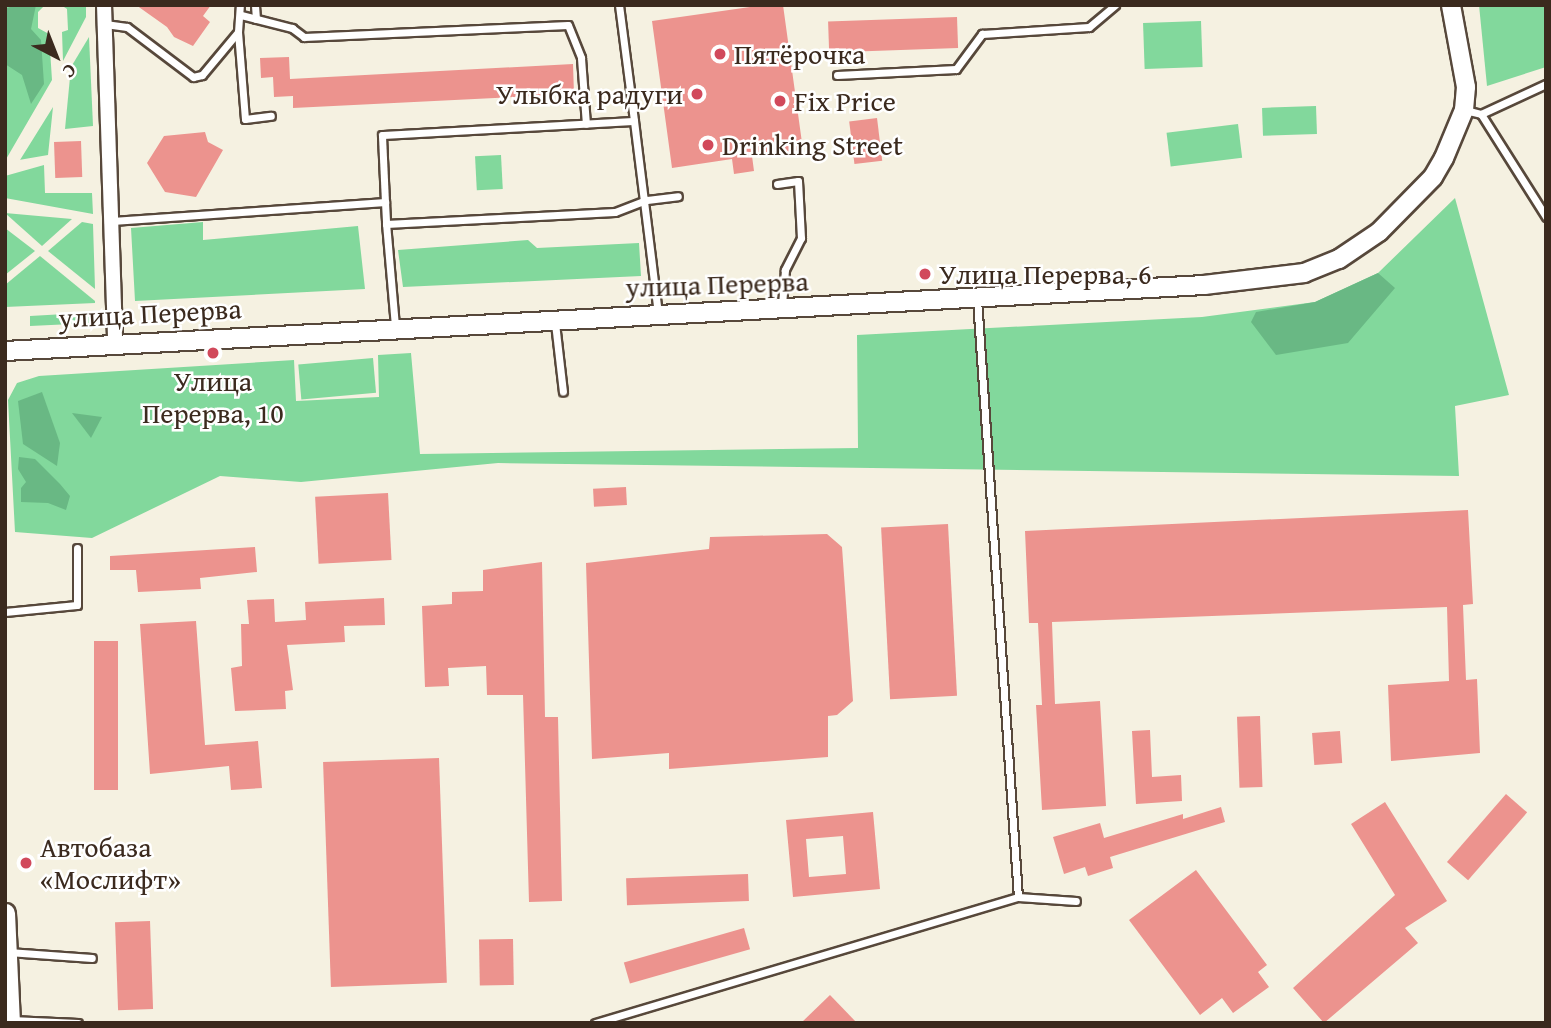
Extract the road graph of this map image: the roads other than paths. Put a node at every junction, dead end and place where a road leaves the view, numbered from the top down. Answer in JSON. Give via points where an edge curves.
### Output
{"nodes":[{"id":1,"x":104,"y":5,"type":"edge"},
{"id":2,"x":240,"y":5,"type":"edge"},
{"id":3,"x":255,"y":5,"type":"edge"},
{"id":4,"x":619,"y":5,"type":"edge"},
{"id":5,"x":1115,"y":5,"type":"edge"},
{"id":6,"x":1451,"y":5,"type":"edge"},
{"id":7,"x":242,"y":15,"type":"junction"},
{"id":8,"x":256,"y":19,"type":"junction"},
{"id":9,"x":105,"y":24,"type":"junction"},
{"id":10,"x":238,"y":32,"type":"junction"},
{"id":11,"x":837,"y":75,"type":"dead end"},
{"id":12,"x":1546,"y":84,"type":"edge"},
{"id":13,"x":1472,"y":112,"type":"junction"},
{"id":14,"x":271,"y":116,"type":"dead end"},
{"id":15,"x":635,"y":121,"type":"junction"},
{"id":16,"x":586,"y":124,"type":"junction"},
{"id":17,"x":777,"y":184,"type":"dead end"},
{"id":18,"x":678,"y":196,"type":"dead end"},
{"id":19,"x":647,"y":200,"type":"junction"},
{"id":20,"x":385,"y":202,"type":"junction"},
{"id":21,"x":1546,"y":217,"type":"edge"},
{"id":22,"x":111,"y":221,"type":"junction"},
{"id":23,"x":386,"y":224,"type":"junction"},
{"id":24,"x":977,"y":297,"type":"junction"},
{"id":25,"x":782,"y":309,"type":"junction"},
{"id":26,"x":658,"y":313,"type":"junction"},
{"id":27,"x":555,"y":318,"type":"junction"},
{"id":28,"x":395,"y":326,"type":"junction"},
{"id":29,"x":115,"y":341,"type":"junction"},
{"id":30,"x":5,"y":351,"type":"edge"},
{"id":31,"x":562,"y":392,"type":"dead end"},
{"id":32,"x":77,"y":548,"type":"dead end"},
{"id":33,"x":5,"y":612,"type":"edge"},
{"id":34,"x":1018,"y":897,"type":"junction"},
{"id":35,"x":1076,"y":901,"type":"dead end"},
{"id":36,"x":5,"y":913,"type":"edge"},
{"id":37,"x":7,"y":952,"type":"junction"},
{"id":38,"x":92,"y":958,"type":"dead end"},
{"id":39,"x":10,"y":1021,"type":"edge"},
{"id":40,"x":78,"y":1023,"type":"edge"},
{"id":41,"x":595,"y":1023,"type":"edge"}],
"edges":[{"from":1,"to":9,"type":"street"},
{"from":2,"to":7,"type":"lane"},
{"from":3,"to":8,"type":"lane"},
{"from":4,"to":15,"type":"lane"},
{"from":5,"to":11,"type":"lane","via":[[1088,27],[982,34],[956,69]]},
{"from":6,"to":13,"type":"street"},
{"from":7,"to":8,"type":"lane"},
{"from":7,"to":10,"type":"lane"},
{"from":8,"to":16,"type":"lane","via":[[292,28],[304,37],[568,24],[581,58]]},
{"from":9,"to":10,"type":"lane","via":[[127,27],[192,77],[203,79]]},
{"from":9,"to":22,"type":"street"},
{"from":10,"to":14,"type":"lane","via":[[245,119]]},
{"from":12,"to":13,"type":"lane"},
{"from":13,"to":21,"type":"lane"},
{"from":13,"to":24,"type":"street","name":"улица Перерва","via":[[1433,177],[1379,232],[1339,260],[1261,282]]},
{"from":15,"to":16,"type":"lane"},
{"from":15,"to":19,"type":"lane"},
{"from":16,"to":20,"type":"lane","via":[[382,135]]},
{"from":17,"to":25,"type":"lane","via":[[798,181],[801,238],[785,270]]},
{"from":18,"to":19,"type":"lane"},
{"from":19,"to":23,"type":"lane","via":[[615,212]]},
{"from":19,"to":26,"type":"lane"},
{"from":20,"to":22,"type":"lane"},
{"from":20,"to":23,"type":"lane"},
{"from":22,"to":29,"type":"street"},
{"from":23,"to":28,"type":"lane"},
{"from":24,"to":25,"type":"street","name":"улица Перерва"},
{"from":24,"to":34,"type":"lane"},
{"from":25,"to":26,"type":"street","name":"улица Перерва"},
{"from":26,"to":27,"type":"street","name":"улица Перерва"},
{"from":27,"to":28,"type":"street","name":"улица Перерва"},
{"from":27,"to":31,"type":"lane"},
{"from":28,"to":29,"type":"street","name":"улица Перерва"},
{"from":29,"to":30,"type":"street","name":"улица Перерва"},
{"from":32,"to":33,"type":"lane","via":[[77,604]]},
{"from":34,"to":35,"type":"lane"},
{"from":34,"to":41,"type":"lane"},
{"from":36,"to":37,"type":"main road"},
{"from":37,"to":38,"type":"lane"},
{"from":37,"to":39,"type":"main road"},
{"from":39,"to":40,"type":"lane"}]}
